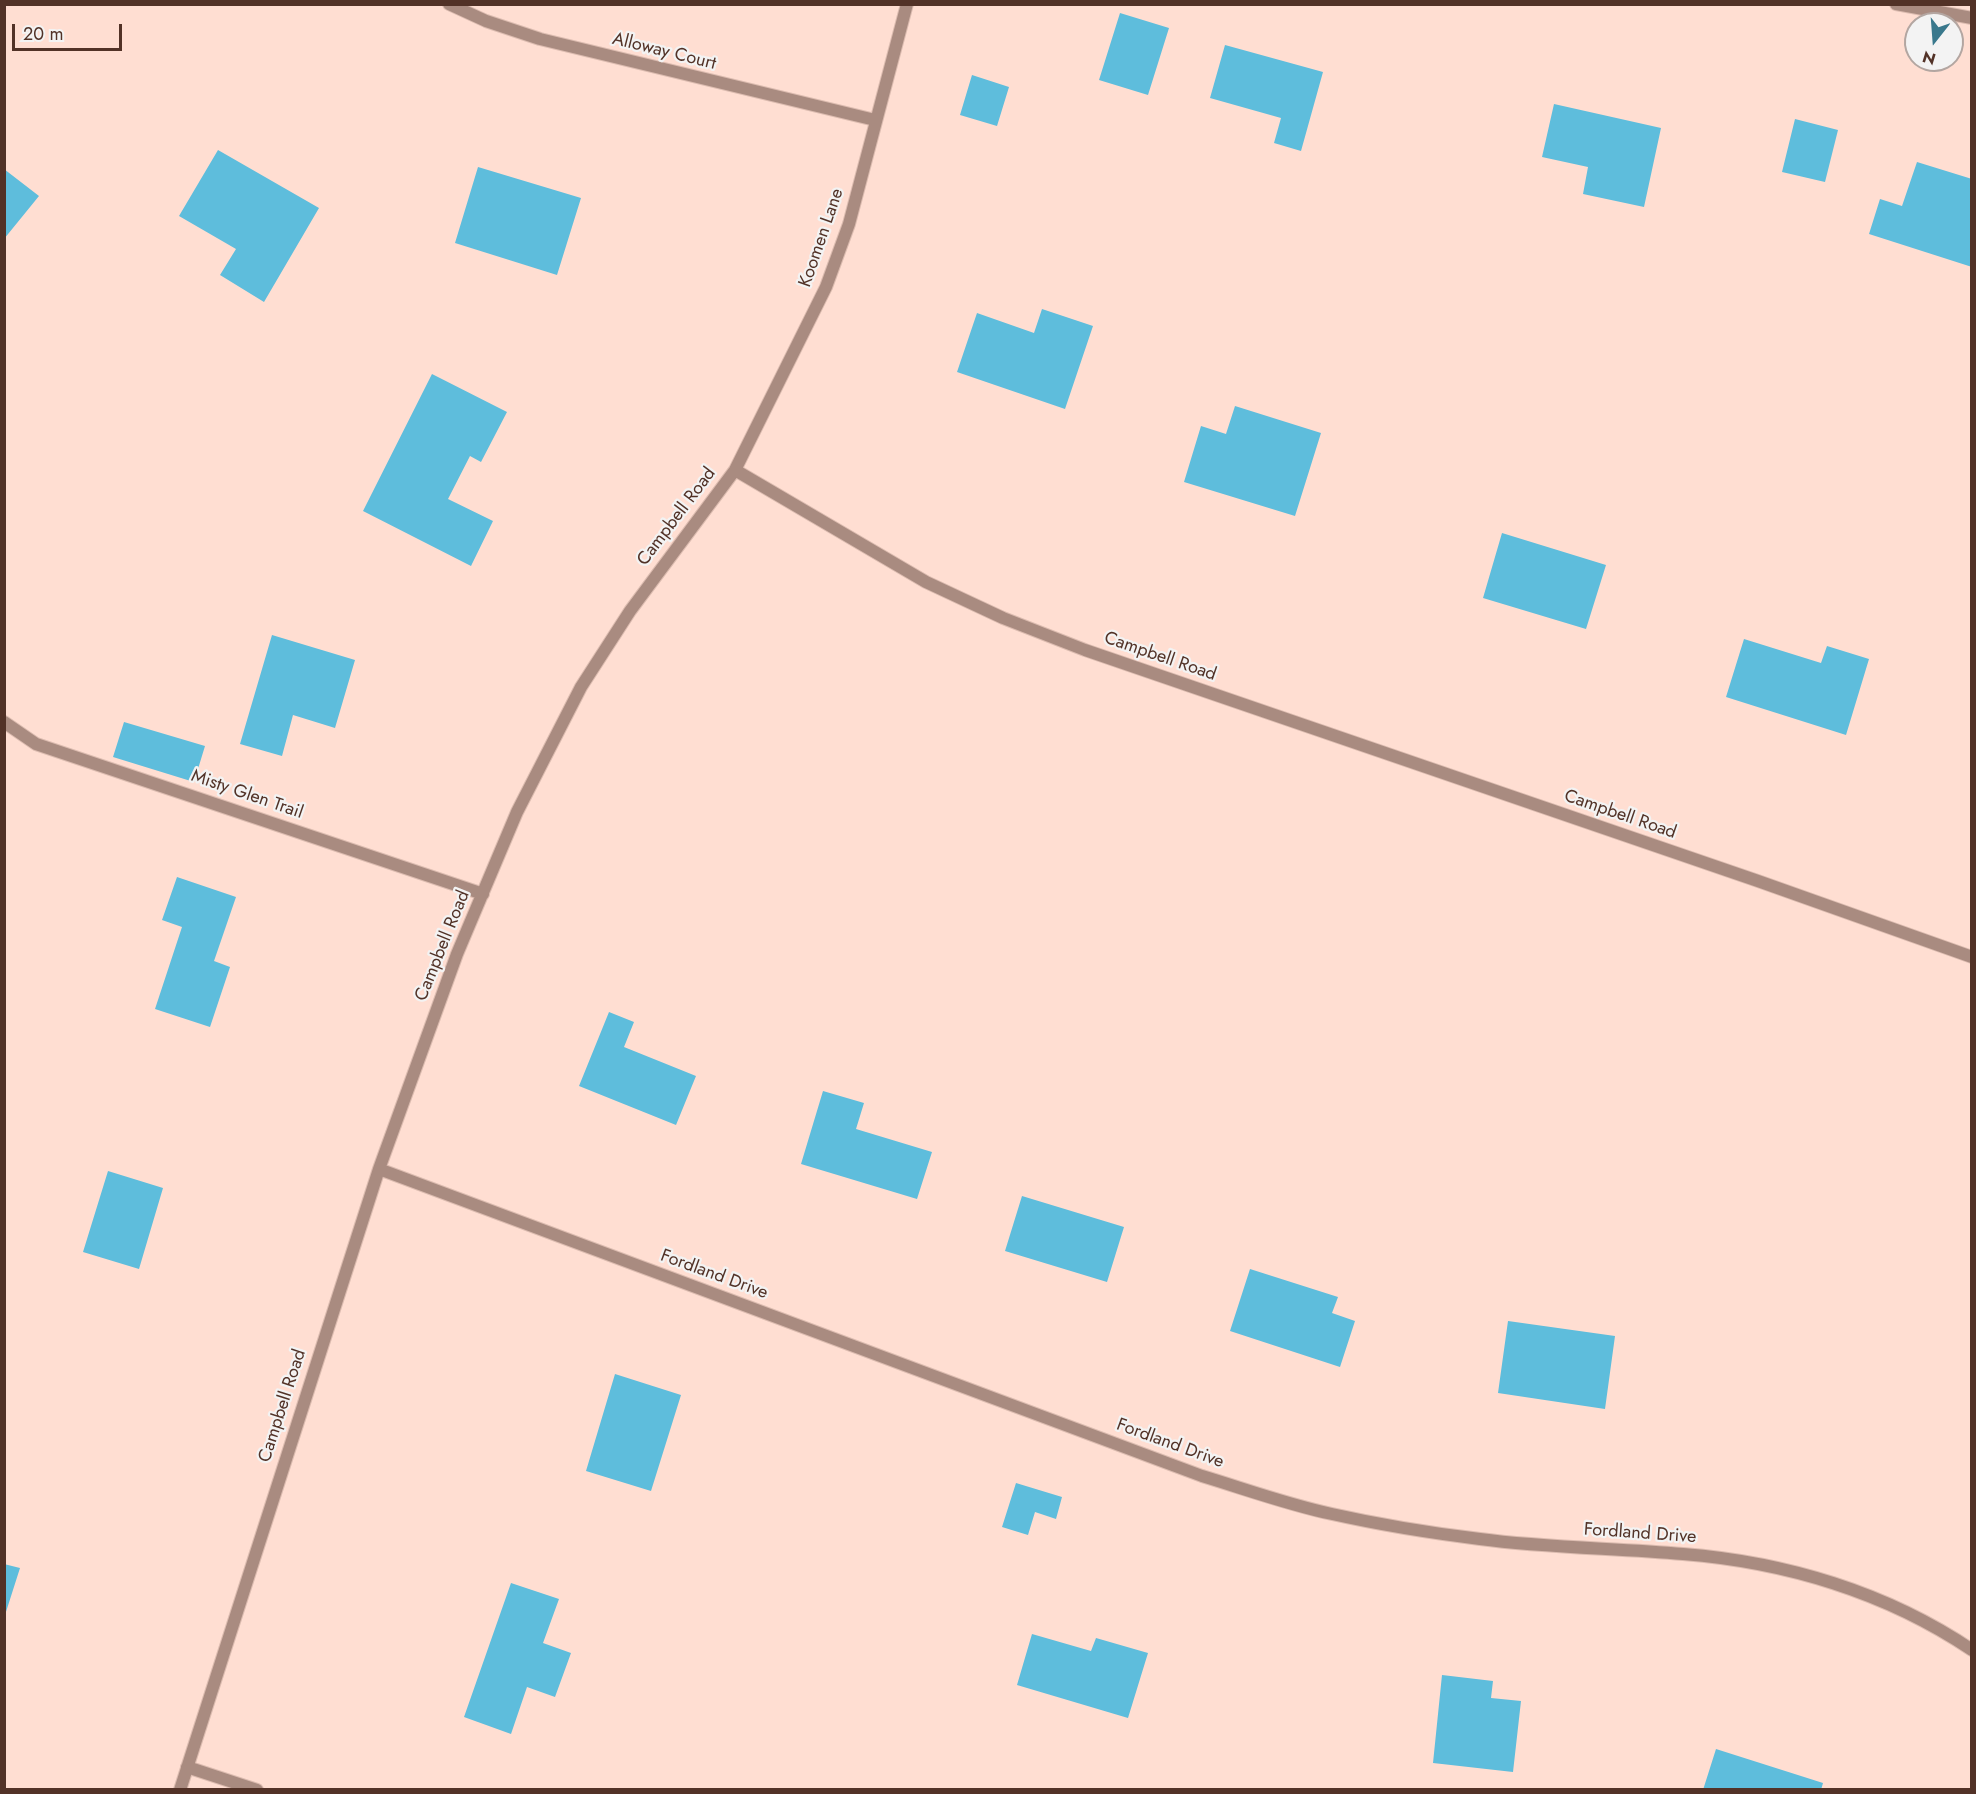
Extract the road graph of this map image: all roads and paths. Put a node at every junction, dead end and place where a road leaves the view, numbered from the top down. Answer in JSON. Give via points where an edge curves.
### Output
{"nodes":[{"id":1,"x":449,"y":4,"type":"edge"},
{"id":2,"x":907,"y":4,"type":"edge"},
{"id":3,"x":1896,"y":4,"type":"edge"},
{"id":4,"x":1971,"y":18,"type":"edge"},
{"id":5,"x":875,"y":120,"type":"junction"},
{"id":6,"x":735,"y":470,"type":"junction"},
{"id":7,"x":4,"y":722,"type":"edge"},
{"id":8,"x":483,"y":894,"type":"junction"},
{"id":9,"x":1971,"y":957,"type":"edge"},
{"id":10,"x":378,"y":1169,"type":"junction"},
{"id":11,"x":1971,"y":1650,"type":"edge"},
{"id":12,"x":187,"y":1767,"type":"junction"},
{"id":13,"x":180,"y":1790,"type":"edge"},
{"id":14,"x":257,"y":1790,"type":"edge"}],
"edges":[{"from":1,"to":5,"type":"street","name":"Alloway Court","via":[[540,39]]},
{"from":2,"to":5,"type":"street","name":"Koomen Lane"},
{"from":3,"to":4,"type":"street"},
{"from":5,"to":6,"type":"street","name":"Koomen Lane","via":[[849,224],[826,288]]},
{"from":6,"to":8,"type":"street","name":"Campbell Road","via":[[630,611],[587,678],[527,791]]},
{"from":6,"to":9,"type":"street","name":"Campbell Road","via":[[926,582],[1003,618]]},
{"from":7,"to":8,"type":"street","name":"Misty Glen Trail","via":[[36,744]]},
{"from":8,"to":10,"type":"street","name":"Campbell Road"},
{"from":10,"to":11,"type":"street","name":"Fordland Drive","via":[[1202,1476],[1273,1498],[1331,1514],[1482,1539],[1747,1562],[1815,1577],[1884,1600]]},
{"from":10,"to":12,"type":"street","name":"Campbell Road"},
{"from":12,"to":13,"type":"street","name":"Campbell Road"},
{"from":12,"to":14,"type":"street"}]}
